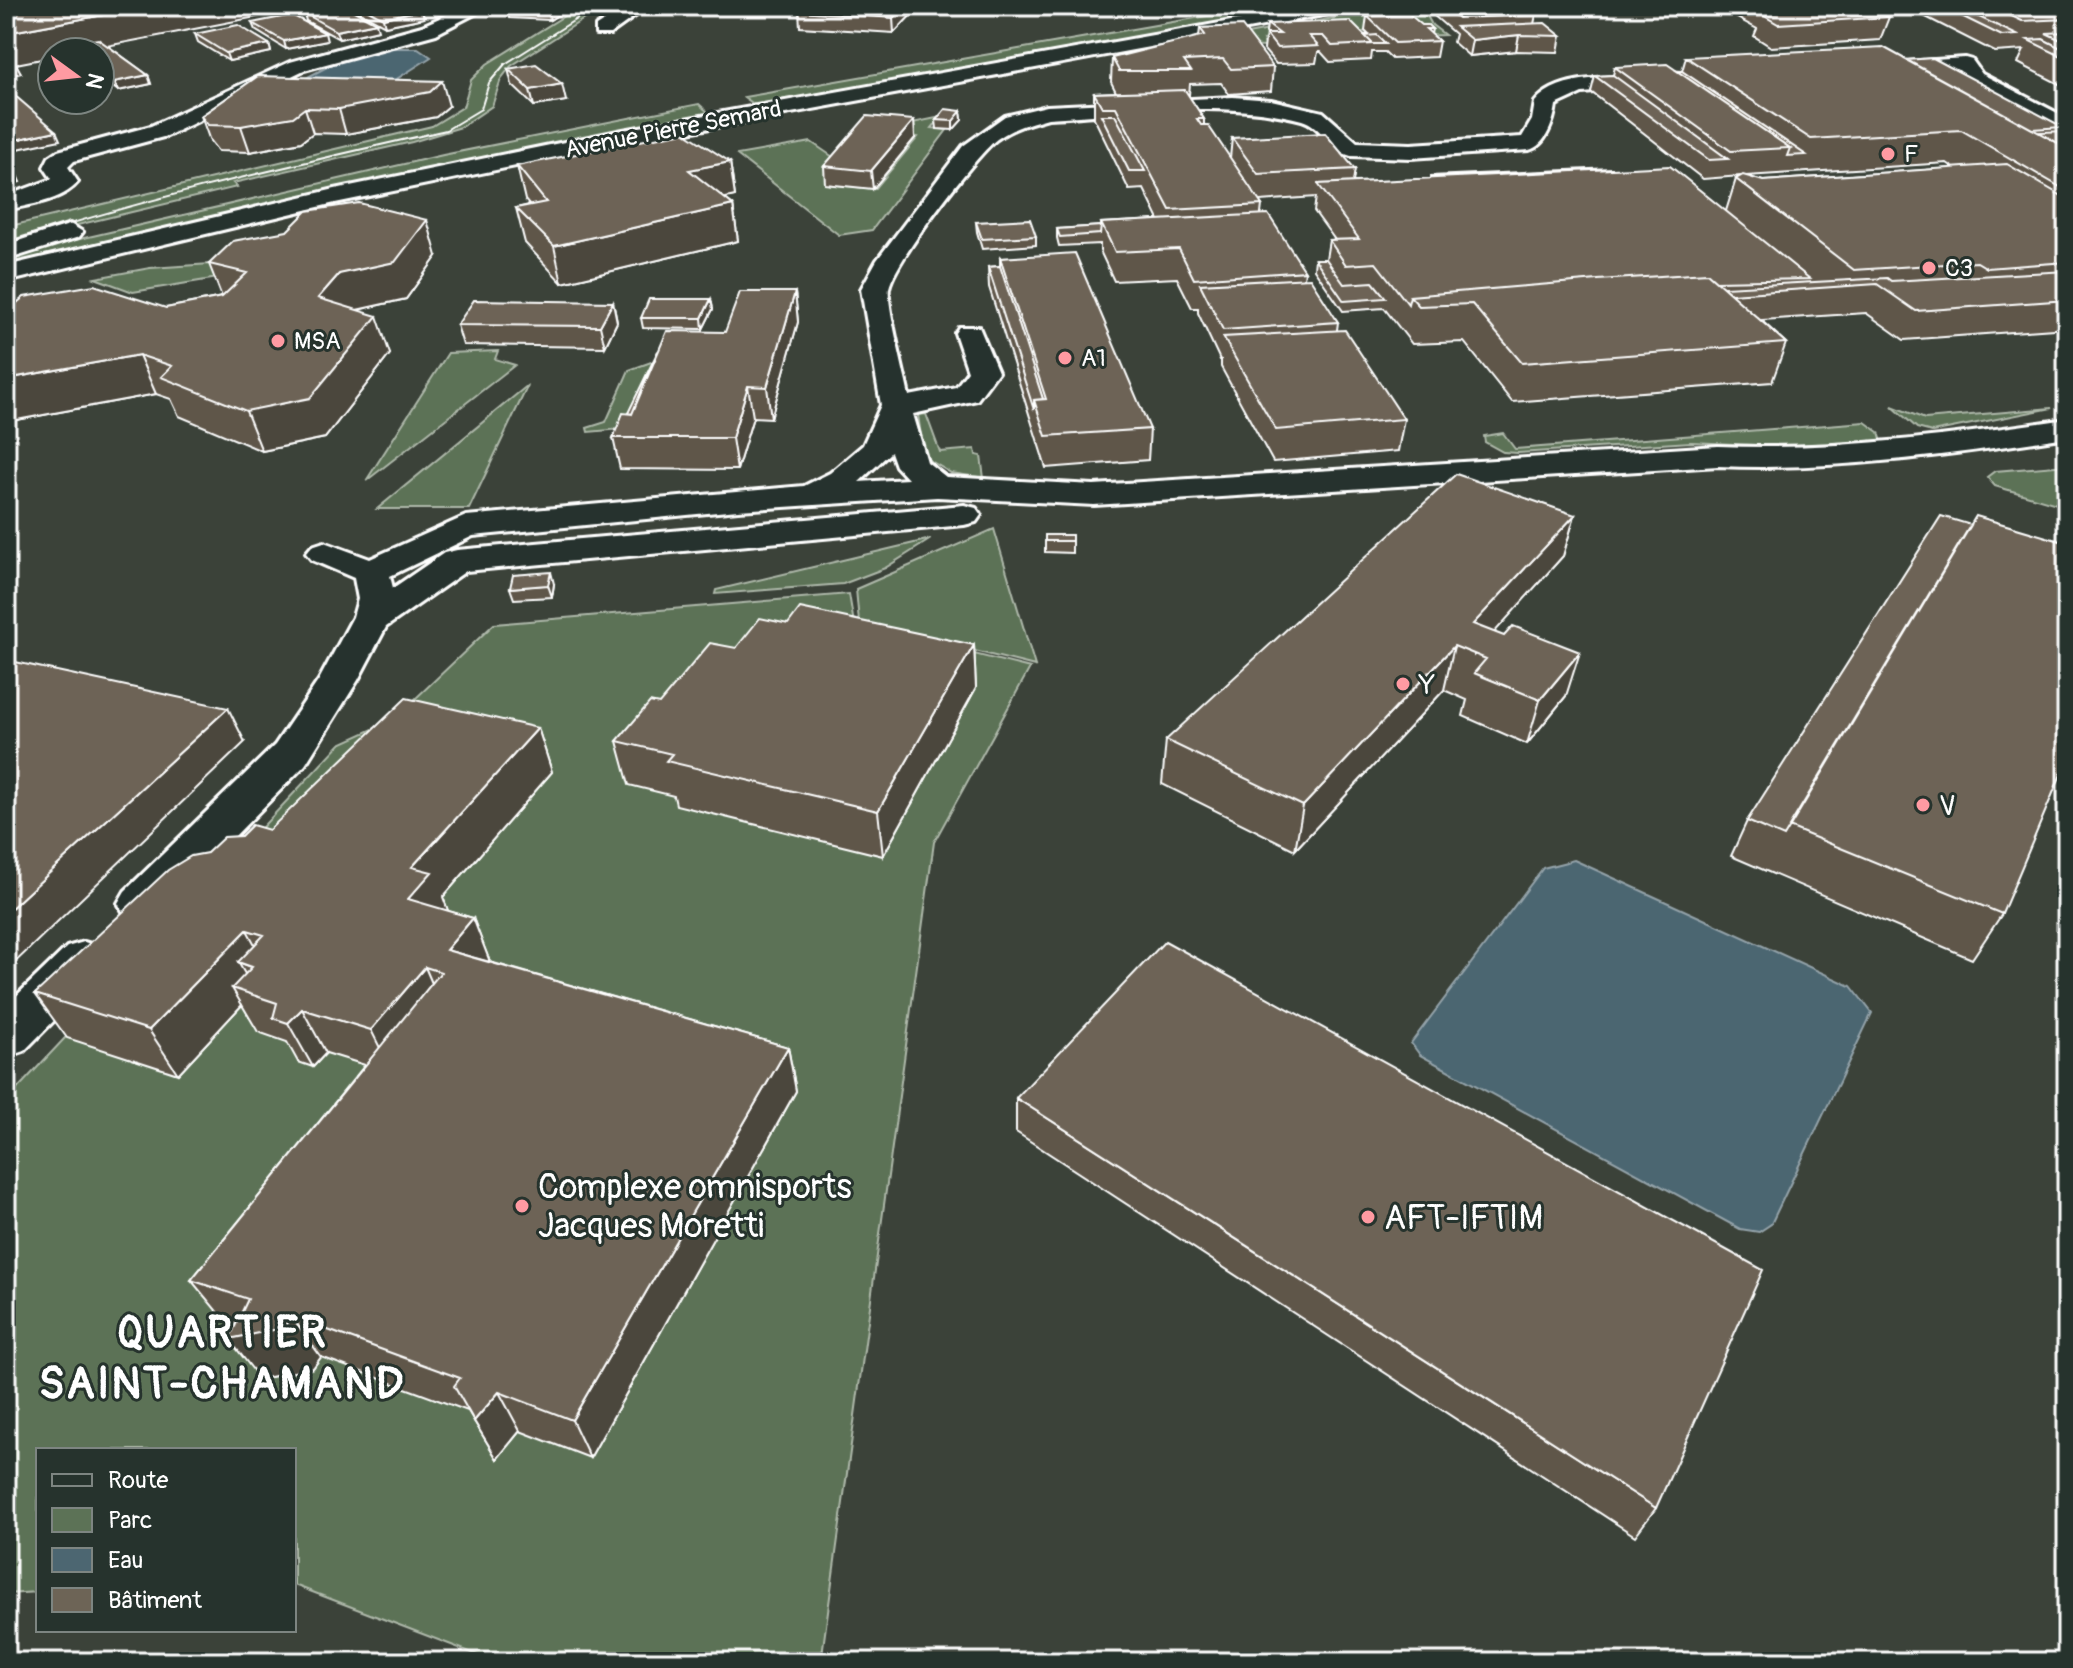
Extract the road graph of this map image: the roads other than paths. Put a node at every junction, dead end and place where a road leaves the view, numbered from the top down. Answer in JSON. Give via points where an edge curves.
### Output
{"nodes":[{"id":1,"x":481,"y":6,"type":"edge"},
{"id":2,"x":640,"y":6,"type":"edge"},
{"id":3,"x":1242,"y":6,"type":"edge"},
{"id":4,"x":1345,"y":6,"type":"edge"},
{"id":5,"x":603,"y":30,"type":"dead end"},
{"id":6,"x":1873,"y":70,"type":"edge"},
{"id":7,"x":814,"y":81,"type":"dead end"},
{"id":8,"x":1671,"y":81,"type":"edge"},
{"id":9,"x":2067,"y":127,"type":"edge"},
{"id":10,"x":6,"y":203,"type":"edge"},
{"id":11,"x":100,"y":225,"type":"dead end"},
{"id":12,"x":6,"y":249,"type":"edge"},
{"id":13,"x":6,"y":274,"type":"edge"},
{"id":14,"x":969,"y":333,"type":"dead end"},
{"id":15,"x":894,"y":408,"type":"junction"},
{"id":16,"x":2067,"y":428,"type":"edge"},
{"id":17,"x":937,"y":487,"type":"junction"},
{"id":18,"x":1094,"y":495,"type":"junction"},
{"id":19,"x":805,"y":498,"type":"junction"},
{"id":20,"x":324,"y":553,"type":"dead end"},
{"id":21,"x":371,"y":572,"type":"junction"},
{"id":22,"x":368,"y":622,"type":"junction"},
{"id":23,"x":6,"y":1037,"type":"edge"}],
"edges":[{"from":1,"to":10,"type":"street","via":[[429,30],[297,66],[159,131],[66,156],[56,167],[66,182]]},
{"from":2,"to":5,"type":"street"},
{"from":3,"to":7,"type":"street","name":"Avenue Pierre Semard"},
{"from":4,"to":13,"type":"street","name":"Avenue Pierre Semard","via":[[623,137],[335,196]]},
{"from":6,"to":9,"type":"street","via":[[1965,64],[1975,78]]},
{"from":8,"to":15,"type":"street","via":[[1562,92],[1546,102],[1543,120],[1529,143],[1426,150],[1351,149],[1315,117],[1233,103],[1047,112],[1013,121],[971,151],[890,260],[875,289]]},
{"from":11,"to":12,"type":"street"},
{"from":14,"to":15,"type":"street","via":[[983,372],[966,394]]},
{"from":15,"to":17,"type":"street","via":[[912,466]]},
{"from":15,"to":19,"type":"street","via":[[877,449],[842,480]]},
{"from":16,"to":18,"type":"street","via":[[1903,451],[1792,459],[1718,456]]},
{"from":17,"to":18,"type":"street"},
{"from":17,"to":19,"type":"street"},
{"from":18,"to":22,"type":"street","via":[[990,513],[457,561]]},
{"from":19,"to":21,"type":"street","via":[[466,526]]},
{"from":20,"to":21,"type":"street"},
{"from":21,"to":22,"type":"street","via":[[376,601]]},
{"from":22,"to":23,"type":"street","via":[[290,755]]}]}
